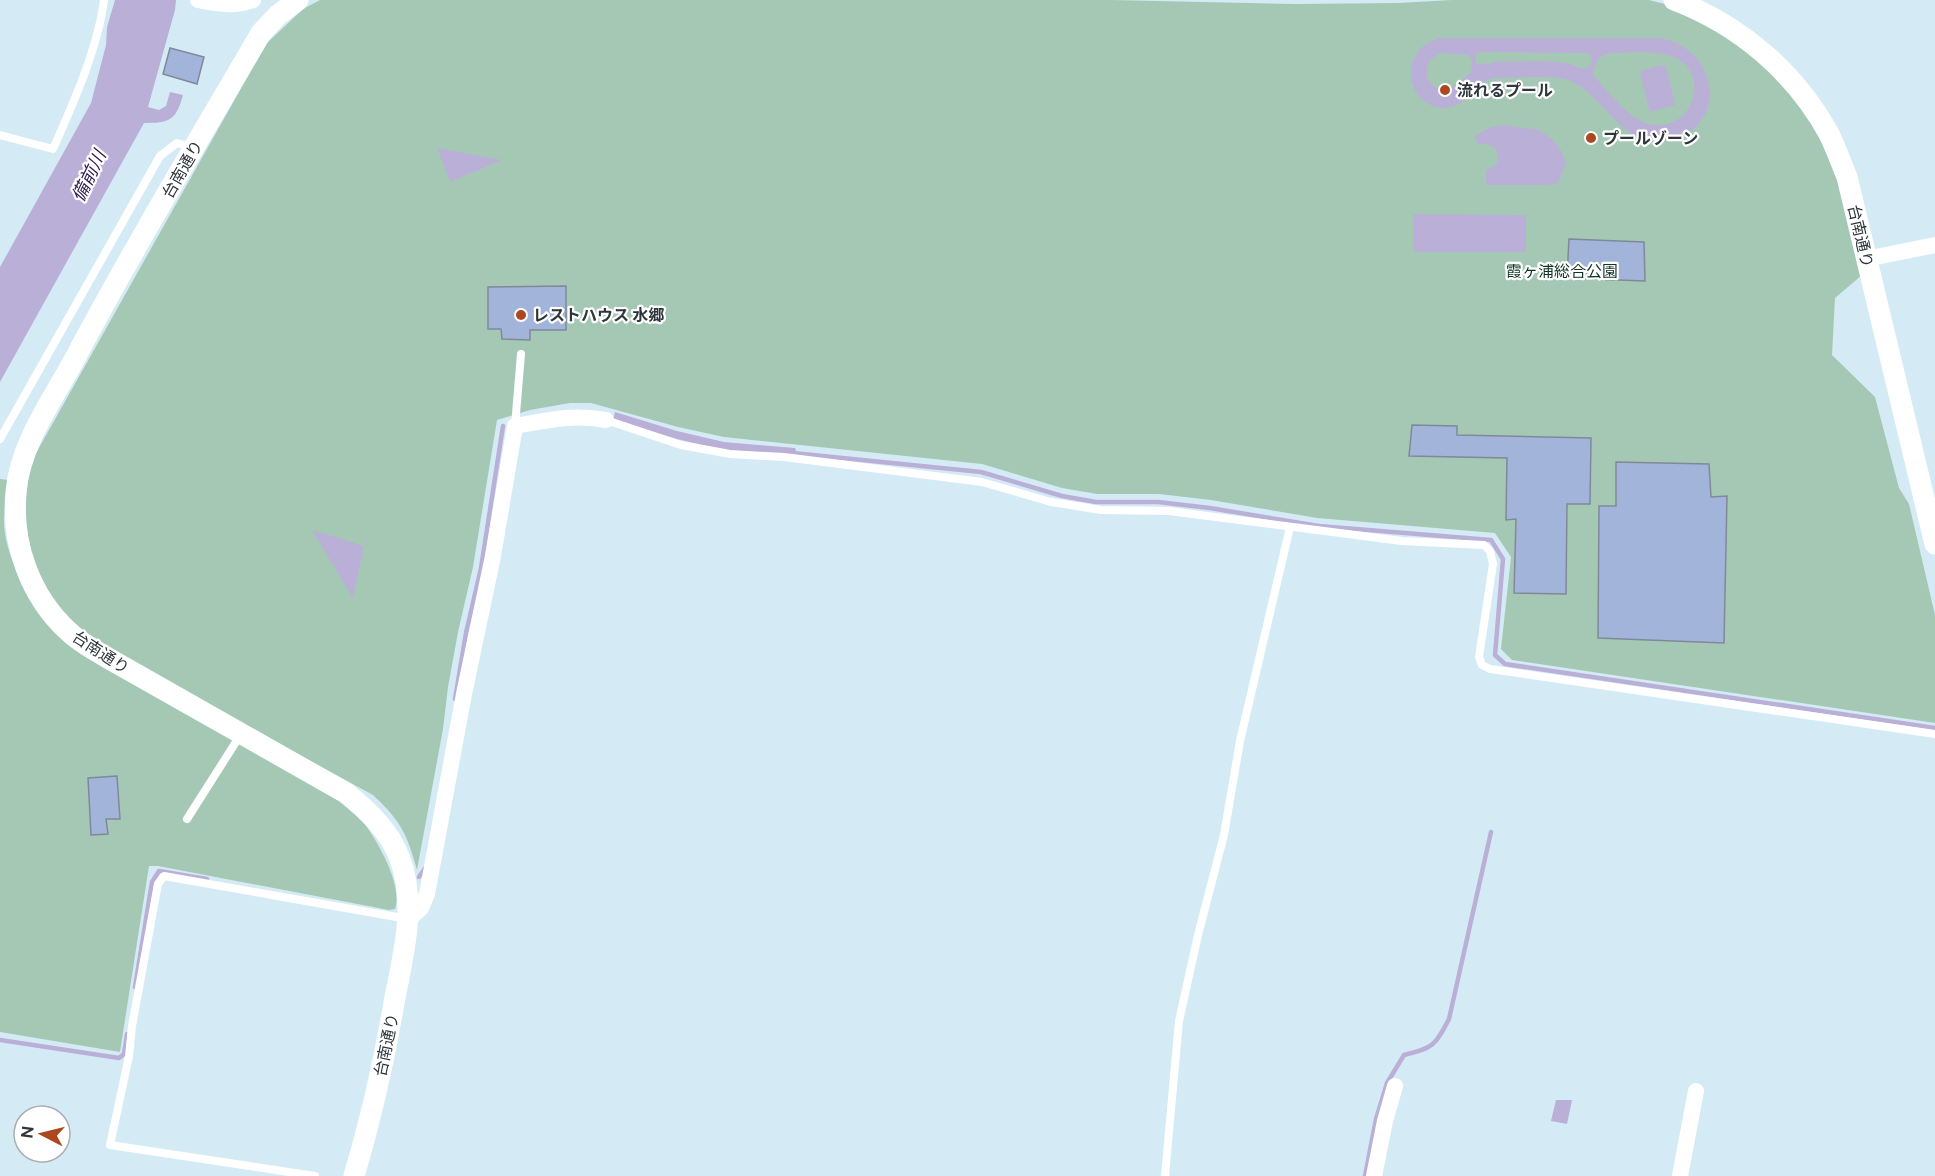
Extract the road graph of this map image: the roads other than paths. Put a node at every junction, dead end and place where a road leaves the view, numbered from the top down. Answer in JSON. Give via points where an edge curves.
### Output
{"nodes":[{"id":1,"x":104,"y":0,"type":"edge"},
{"id":2,"x":198,"y":0,"type":"edge"},
{"id":3,"x":253,"y":0,"type":"edge"},
{"id":4,"x":298,"y":0,"type":"edge"},
{"id":5,"x":1685,"y":2,"type":"edge"},
{"id":6,"x":0,"y":135,"type":"edge"},
{"id":7,"x":194,"y":148,"type":"junction"},
{"id":8,"x":1935,"y":245,"type":"edge"},
{"id":9,"x":1866,"y":259,"type":"junction"},
{"id":10,"x":521,"y":354,"type":"dead end"},
{"id":11,"x":606,"y":420,"type":"joint"},
{"id":12,"x":515,"y":426,"type":"junction"},
{"id":13,"x":0,"y":439,"type":"edge"},
{"id":14,"x":1290,"y":527,"type":"junction"},
{"id":15,"x":1935,"y":544,"type":"edge"},
{"id":16,"x":241,"y":734,"type":"junction"},
{"id":17,"x":1935,"y":734,"type":"edge"},
{"id":18,"x":187,"y":819,"type":"dead end"},
{"id":19,"x":409,"y":919,"type":"junction"},
{"id":20,"x":1395,"y":1086,"type":"dead end"},
{"id":21,"x":1696,"y":1091,"type":"dead end"},
{"id":22,"x":357,"y":1175,"type":"edge"},
{"id":23,"x":315,"y":1176,"type":"edge"},
{"id":24,"x":1166,"y":1176,"type":"edge"},
{"id":25,"x":1374,"y":1176,"type":"edge"},
{"id":26,"x":1680,"y":1176,"type":"edge"}],
"edges":[{"from":1,"to":6,"type":"lane","via":[[97,34],[53,149]]},
{"from":2,"to":3,"type":"street","via":[[220,4]]},
{"from":4,"to":7,"type":"street","name":"台南通り","via":[[261,33]]},
{"from":5,"to":9,"type":"street","name":"台南通り","via":[[1763,52],[1813,108],[1847,177]]},
{"from":7,"to":13,"type":"lane","via":[[177,143],[160,156]]},
{"from":7,"to":16,"type":"street","name":"台南通り","via":[[26,448],[16,491],[15,517],[18,544],[34,585],[69,632]]},
{"from":8,"to":9,"type":"street"},
{"from":9,"to":15,"type":"street","name":"台南通り"},
{"from":10,"to":12,"type":"lane"},
{"from":11,"to":12,"type":"street","via":[[584,416]]},
{"from":11,"to":14,"type":"lane","via":[[681,445],[730,454],[982,482],[1051,502],[1101,510],[1168,511]]},
{"from":12,"to":19,"type":"street","via":[[427,894],[421,908]]},
{"from":14,"to":17,"type":"lane","via":[[1402,541],[1484,545],[1493,564],[1479,657],[1482,665],[1490,669]]},
{"from":14,"to":24,"type":"lane","via":[[1253,681],[1224,835],[1179,1021]]},
{"from":16,"to":18,"type":"lane"},
{"from":16,"to":19,"type":"street","name":"台南通り","via":[[346,793],[367,809],[400,859]]},
{"from":19,"to":22,"type":"street","name":"台南通り"},
{"from":19,"to":23,"type":"lane","via":[[164,876],[158,884],[110,1145]]},
{"from":20,"to":25,"type":"street"},
{"from":21,"to":26,"type":"street"}]}
